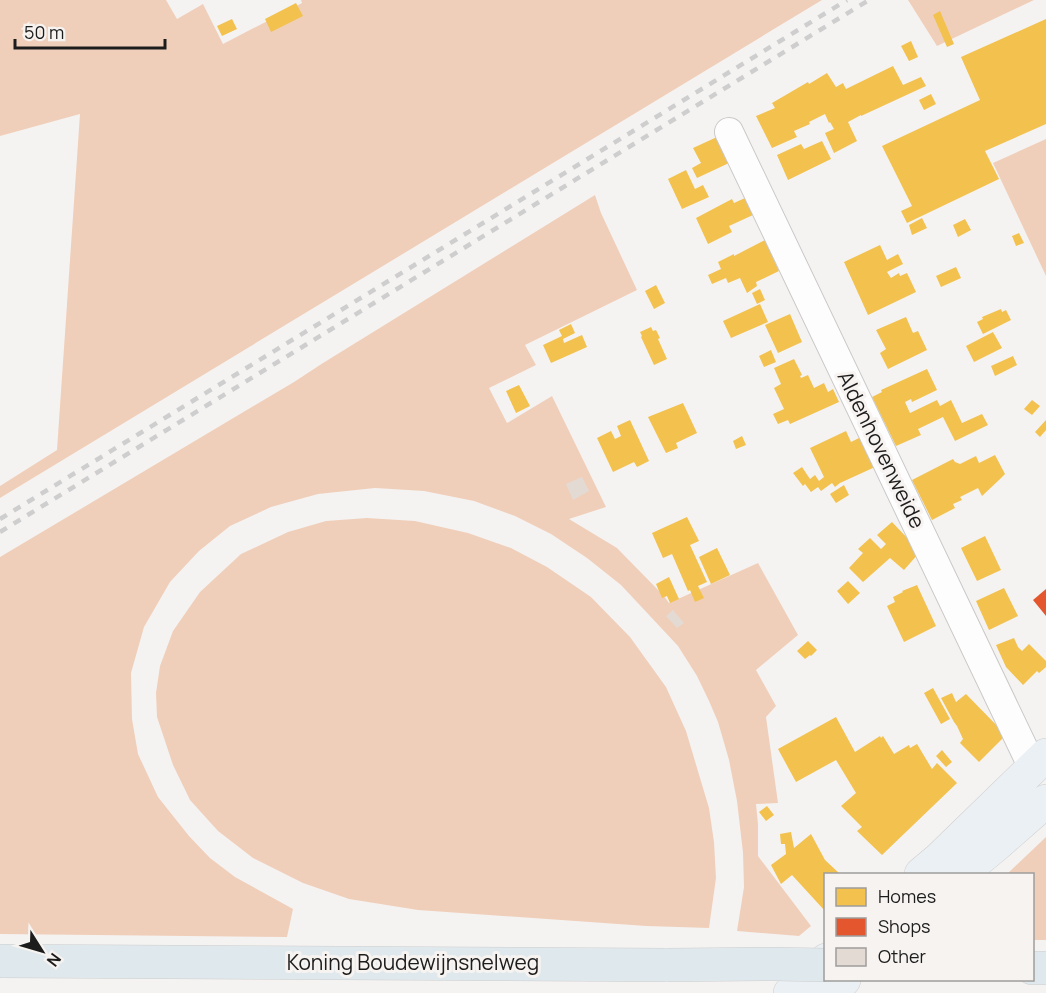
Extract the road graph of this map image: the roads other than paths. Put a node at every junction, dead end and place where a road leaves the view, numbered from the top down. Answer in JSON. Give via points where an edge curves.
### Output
{"nodes":[{"id":1,"x":729,"y":132,"type":"dead end"},
{"id":2,"x":1039,"y":761,"type":"edge"},
{"id":3,"x":1046,"y":801,"type":"edge"},
{"id":4,"x":922,"y":873,"type":"edge"},
{"id":5,"x":962,"y":873,"type":"edge"},
{"id":6,"x":0,"y":961,"type":"edge"},
{"id":7,"x":824,"y":961,"type":"edge"},
{"id":8,"x":824,"y":965,"type":"edge"},
{"id":9,"x":843,"y":981,"type":"edge"},
{"id":10,"x":790,"y":993,"type":"edge"},
{"id":11,"x":830,"y":993,"type":"edge"}],
"edges":[{"from":1,"to":2,"type":"street","name":"Aldenhovenweide"},
{"from":2,"to":4,"type":"main road"},
{"from":3,"to":5,"type":"main road"},
{"from":6,"to":8,"type":"highway","name":"Koning Boudewijnsnelweg","bridge":true},
{"from":7,"to":10,"type":"main road"},
{"from":9,"to":11,"type":"main road"}]}
